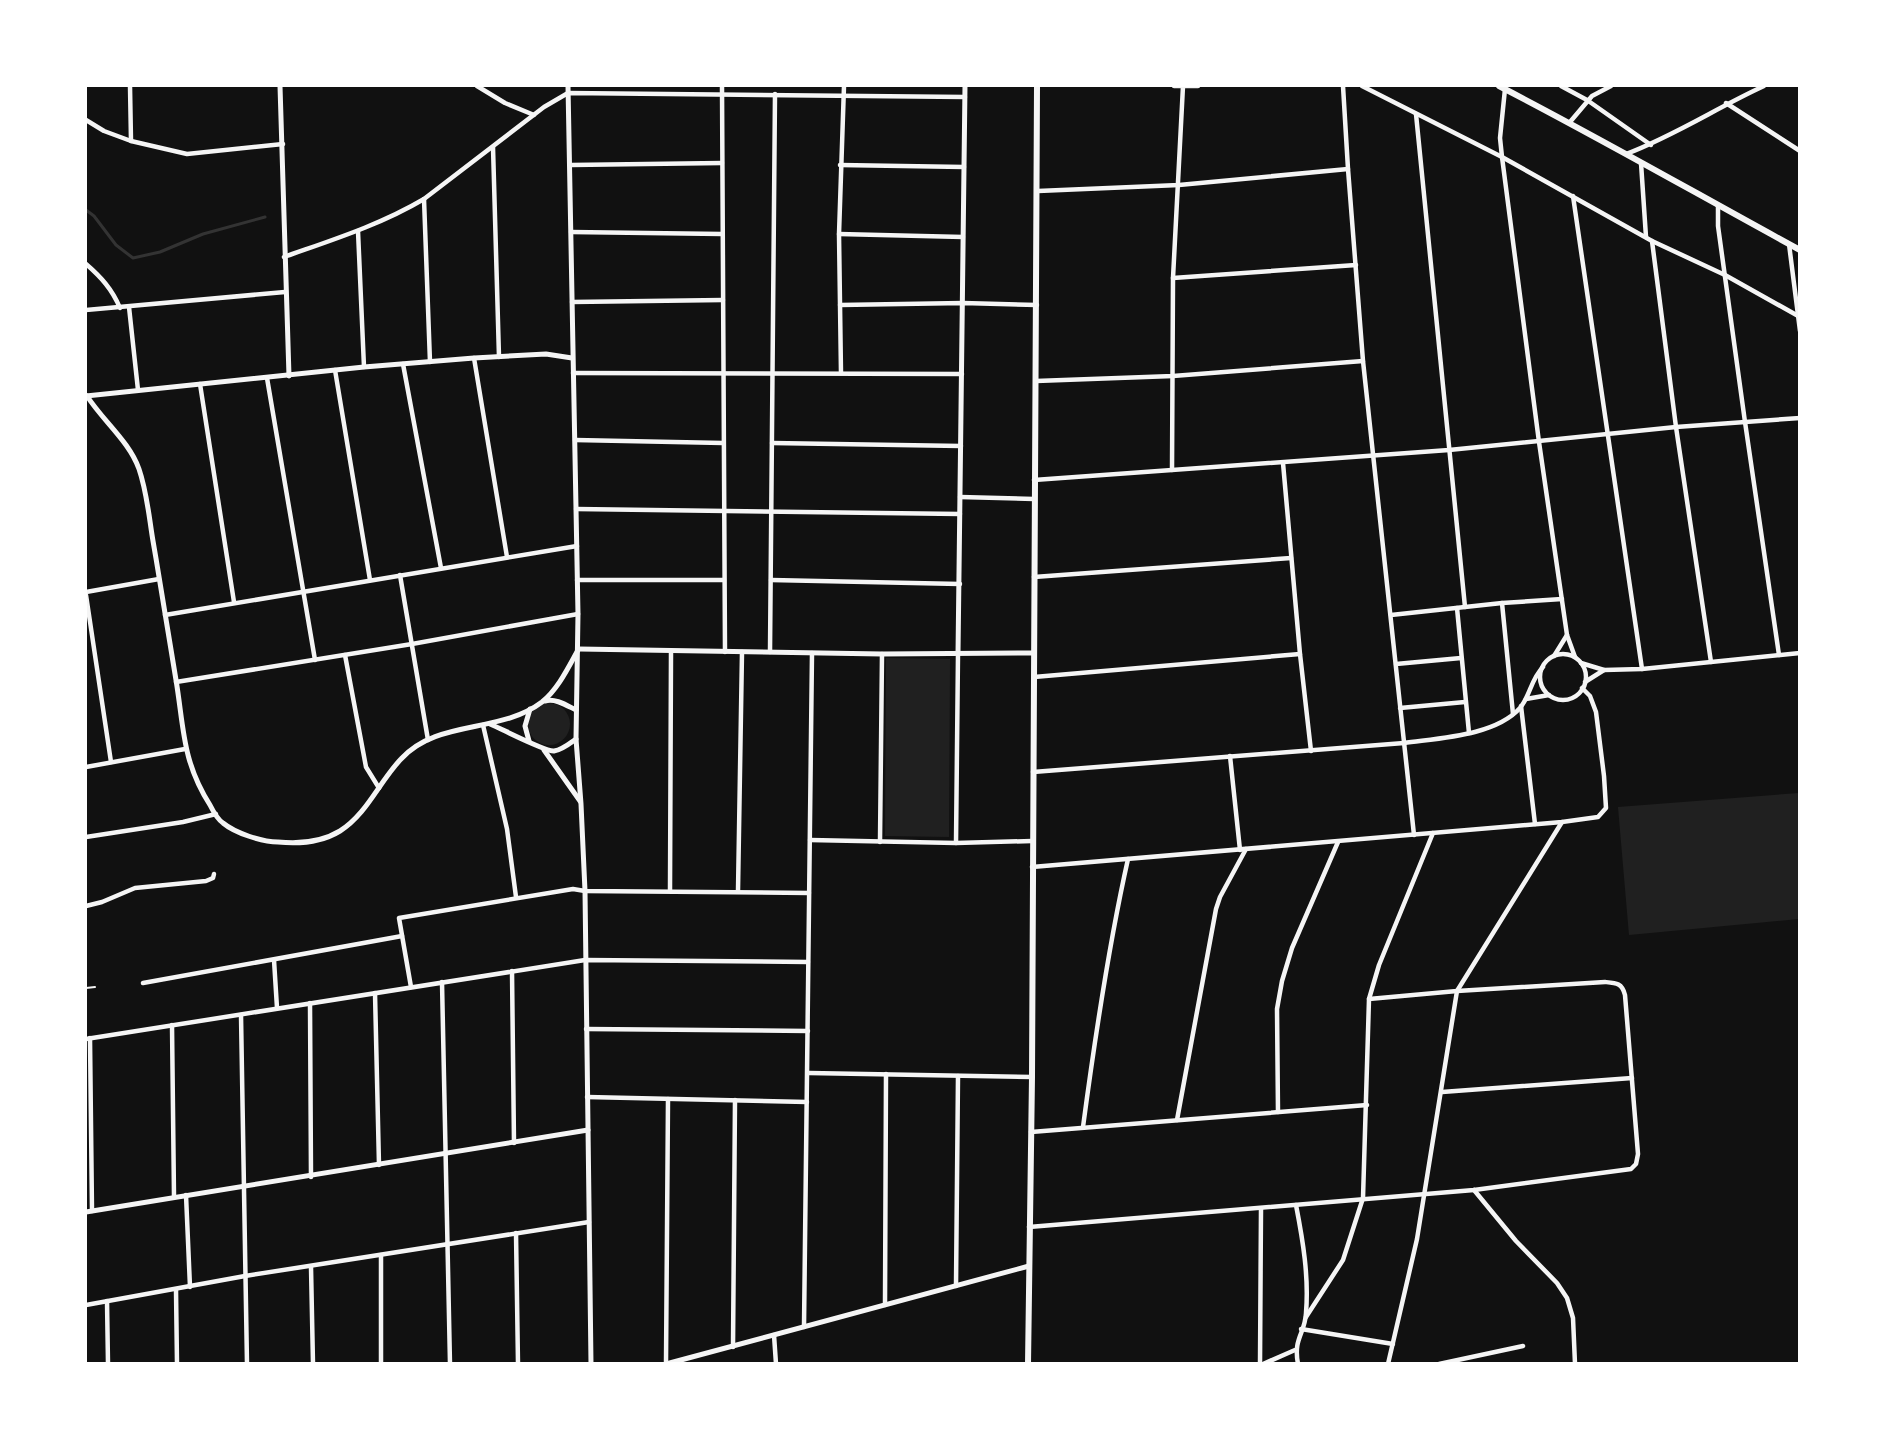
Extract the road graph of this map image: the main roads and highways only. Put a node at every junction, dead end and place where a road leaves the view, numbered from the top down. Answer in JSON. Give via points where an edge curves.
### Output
{"nodes":[{"id":1,"x":1037,"y":86,"type":"edge"},
{"id":2,"x":1502,"y":87,"type":"edge"},
{"id":3,"x":1800,"y":249,"type":"edge"},
{"id":4,"x":1028,"y":1364,"type":"edge"}],
"edges":[{"from":1,"to":4,"type":"main road"},
{"from":2,"to":3,"type":"main road"}]}
